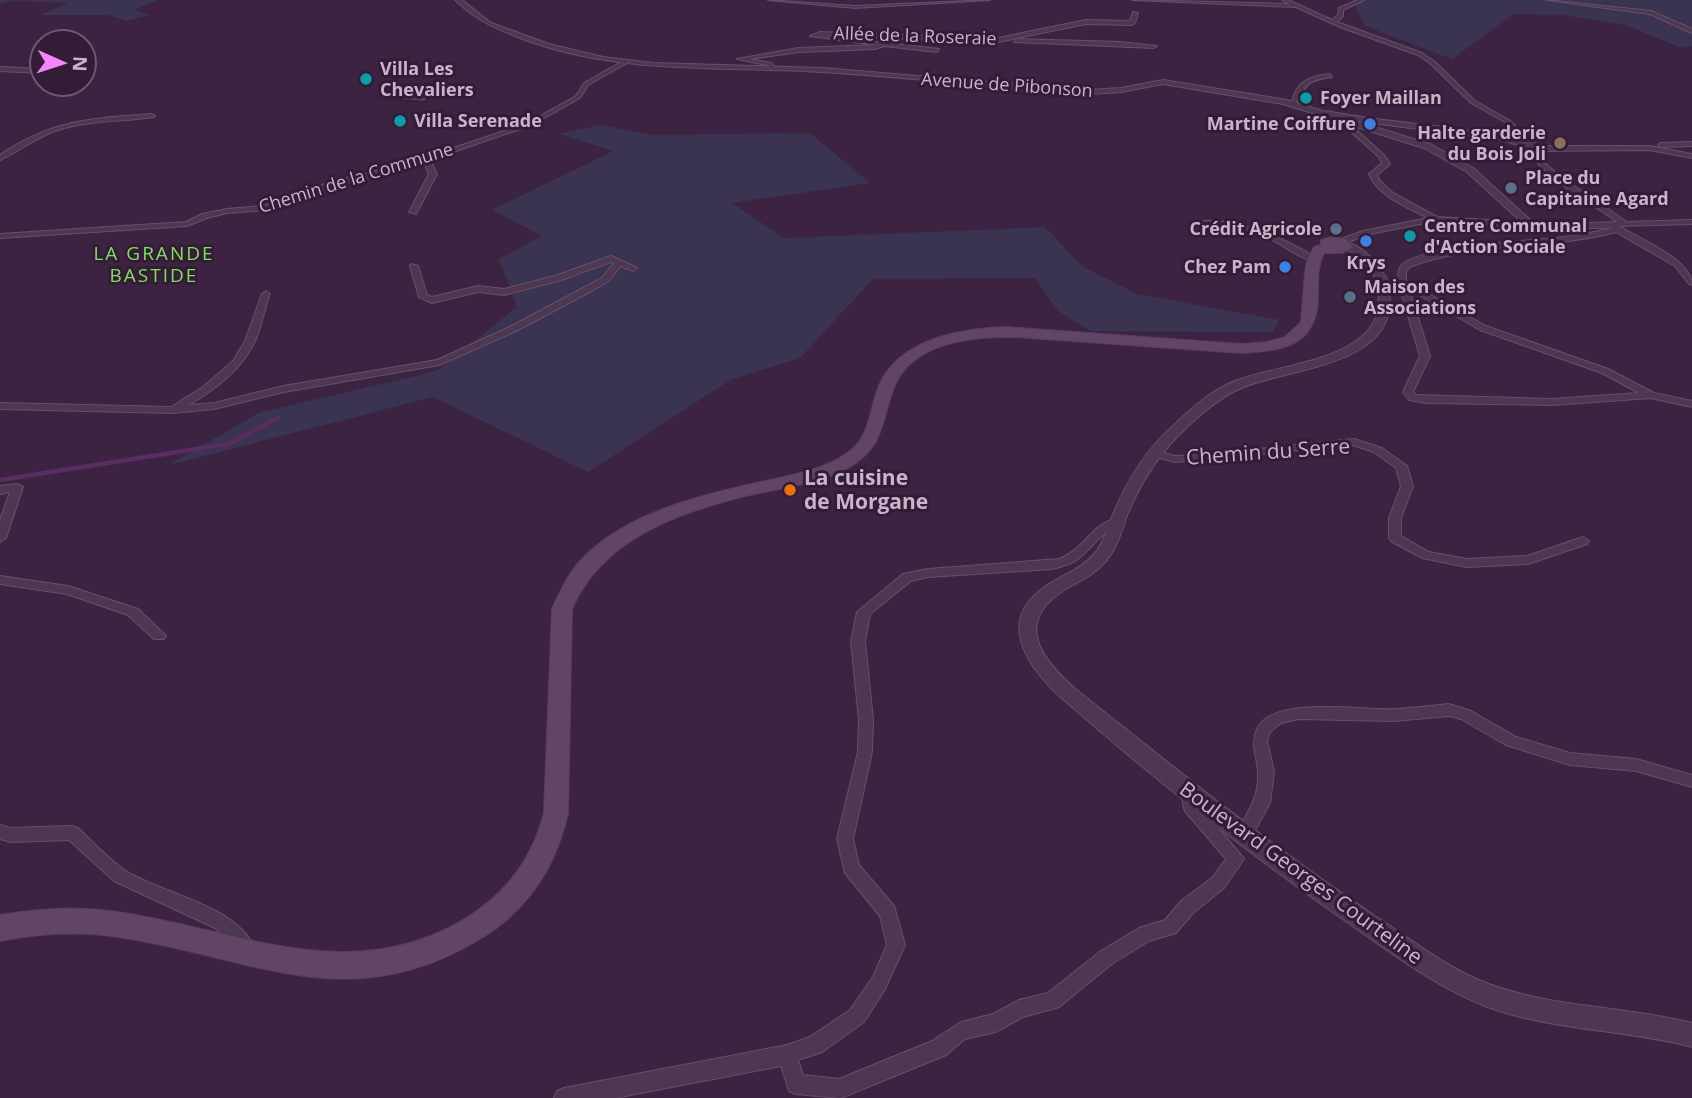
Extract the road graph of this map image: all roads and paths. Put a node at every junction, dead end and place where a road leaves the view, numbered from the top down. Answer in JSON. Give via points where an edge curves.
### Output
{"nodes":[{"id":1,"x":458,"y":0,"type":"edge"},
{"id":2,"x":770,"y":0,"type":"edge"},
{"id":3,"x":988,"y":0,"type":"edge"},
{"id":4,"x":1134,"y":0,"type":"edge"},
{"id":5,"x":1284,"y":0,"type":"edge"},
{"id":6,"x":1362,"y":0,"type":"edge"},
{"id":7,"x":1549,"y":0,"type":"edge"},
{"id":8,"x":1301,"y":6,"type":"junction"},
{"id":9,"x":1135,"y":13,"type":"dead end"},
{"id":10,"x":1333,"y":22,"type":"junction"},
{"id":11,"x":1692,"y":31,"type":"edge"},
{"id":12,"x":998,"y":40,"type":"junction"},
{"id":13,"x":884,"y":44,"type":"junction"},
{"id":14,"x":897,"y":46,"type":"junction"},
{"id":15,"x":1154,"y":46,"type":"dead end"},
{"id":16,"x":625,"y":62,"type":"junction"},
{"id":17,"x":774,"y":68,"type":"junction"},
{"id":18,"x":0,"y":69,"type":"edge"},
{"id":19,"x":28,"y":70,"type":"edge"},
{"id":20,"x":1330,"y":76,"type":"dead end"},
{"id":21,"x":1293,"y":105,"type":"junction"},
{"id":22,"x":1310,"y":110,"type":"junction"},
{"id":23,"x":152,"y":116,"type":"dead end"},
{"id":24,"x":1352,"y":123,"type":"junction"},
{"id":25,"x":1692,"y":144,"type":"edge"},
{"id":26,"x":1536,"y":148,"type":"junction"},
{"id":27,"x":1650,"y":148,"type":"junction"},
{"id":28,"x":1692,"y":156,"type":"edge"},
{"id":29,"x":0,"y":158,"type":"edge"},
{"id":30,"x":426,"y":159,"type":"junction"},
{"id":31,"x":413,"y":212,"type":"dead end"},
{"id":32,"x":1435,"y":219,"type":"junction"},
{"id":33,"x":1692,"y":222,"type":"edge"},
{"id":34,"x":1207,"y":223,"type":"dead end"},
{"id":35,"x":1618,"y":225,"type":"junction"},
{"id":36,"x":1532,"y":226,"type":"junction"},
{"id":37,"x":0,"y":236,"type":"edge"},
{"id":38,"x":1339,"y":246,"type":"junction"},
{"id":39,"x":1314,"y":260,"type":"junction"},
{"id":40,"x":618,"y":263,"type":"junction"},
{"id":41,"x":414,"y":266,"type":"dead end"},
{"id":42,"x":633,"y":268,"type":"dead end"},
{"id":43,"x":1402,"y":282,"type":"junction"},
{"id":44,"x":1692,"y":282,"type":"edge"},
{"id":45,"x":266,"y":294,"type":"dead end"},
{"id":46,"x":1651,"y":395,"type":"junction"},
{"id":47,"x":1692,"y":404,"type":"edge"},
{"id":48,"x":0,"y":406,"type":"edge"},
{"id":49,"x":173,"y":410,"type":"junction"},
{"id":50,"x":1153,"y":453,"type":"junction"},
{"id":51,"x":0,"y":490,"type":"edge"},
{"id":52,"x":1117,"y":522,"type":"junction"},
{"id":53,"x":0,"y":538,"type":"edge"},
{"id":54,"x":1583,"y":541,"type":"dead end"},
{"id":55,"x":0,"y":580,"type":"edge"},
{"id":56,"x":159,"y":636,"type":"dead end"},
{"id":57,"x":1692,"y":781,"type":"edge"},
{"id":58,"x":1191,"y":795,"type":"junction"},
{"id":59,"x":0,"y":832,"type":"edge"},
{"id":60,"x":1243,"y":836,"type":"junction"},
{"id":61,"x":0,"y":928,"type":"edge"},
{"id":62,"x":251,"y":954,"type":"junction"},
{"id":63,"x":1692,"y":1035,"type":"edge"},
{"id":64,"x":787,"y":1055,"type":"junction"},
{"id":65,"x":564,"y":1098,"type":"edge"}],
"edges":[{"from":1,"to":16,"type":"street","name":"Avenue de Pibonson","via":[[489,24],[578,54]]},
{"from":2,"to":3,"type":"street","via":[[855,7]]},
{"from":4,"to":8,"type":"street"},
{"from":5,"to":8,"type":"street"},
{"from":6,"to":10,"type":"street","via":[[1341,9]]},
{"from":7,"to":11,"type":"street","via":[[1651,13]]},
{"from":8,"to":10,"type":"street"},
{"from":9,"to":12,"type":"street","name":"Allée de la Roseraie","via":[[1132,23],[1086,22]]},
{"from":10,"to":26,"type":"street","via":[[1433,63],[1473,102],[1507,121]]},
{"from":12,"to":13,"type":"street","name":"Allée de la Roseraie","via":[[886,34],[813,36]]},
{"from":12,"to":15,"type":"street"},
{"from":13,"to":14,"type":"street"},
{"from":13,"to":17,"type":"street","name":"Allée de la Roseraie","via":[[740,59]]},
{"from":14,"to":14,"type":"street","via":[[900,47],[937,50],[936,49]]},
{"from":16,"to":17,"type":"street","name":"Avenue de Pibonson"},
{"from":16,"to":30,"type":"street","name":"Chemin de la Commune","via":[[586,84],[578,97],[530,124]]},
{"from":17,"to":21,"type":"street","name":"Avenue de Pibonson","via":[[1088,92],[1163,82]]},
{"from":18,"to":19,"type":"street"},
{"from":20,"to":21,"type":"street","via":[[1309,78]]},
{"from":21,"to":22,"type":"street","name":"Avenue de Pibonson"},
{"from":22,"to":24,"type":"street","name":"Avenue de Pibonson"},
{"from":22,"to":26,"type":"street","via":[[1499,137]]},
{"from":23,"to":29,"type":"street","via":[[51,128]]},
{"from":24,"to":32,"type":"street","via":[[1349,127],[1386,164],[1374,179]]},
{"from":24,"to":36,"type":"street","name":"Avenue de Pibonson","via":[[1446,154]]},
{"from":25,"to":27,"type":"street"},
{"from":26,"to":27,"type":"street"},
{"from":26,"to":35,"type":"street","via":[[1533,156],[1552,175],[1604,206]]},
{"from":27,"to":28,"type":"street"},
{"from":30,"to":31,"type":"street","via":[[432,174]]},
{"from":30,"to":37,"type":"street","name":"Chemin de la Commune","via":[[264,208],[227,211],[187,224]]},
{"from":32,"to":36,"type":"street"},
{"from":32,"to":38,"type":"street","via":[[1363,233]]},
{"from":33,"to":35,"type":"street"},
{"from":34,"to":39,"type":"street","via":[[1275,238]]},
{"from":35,"to":36,"type":"street"},
{"from":35,"to":43,"type":"street","via":[[1575,240],[1448,252],[1406,265]]},
{"from":35,"to":44,"type":"street","via":[[1678,264]]},
{"from":38,"to":39,"type":"main road","via":[[1319,250]]},
{"from":38,"to":50,"type":"street","name":"Boulevard Georges Courteline","via":[[1365,259],[1379,276],[1385,295],[1383,319],[1372,333],[1325,361],[1234,385]]},
{"from":39,"to":62,"type":"main road","via":[[1310,318],[1290,341],[1218,348],[1024,333],[950,339],[931,345],[901,365],[883,398],[876,429],[855,458],[815,475],[695,506],[603,549],[576,576],[562,609],[556,813],[551,837],[527,882],[474,929],[425,954],[386,966],[338,968]]},
{"from":40,"to":41,"type":"street","via":[[611,259],[504,292],[478,289],[432,300],[423,297]]},
{"from":40,"to":42,"type":"street"},
{"from":40,"to":49,"type":"street","via":[[606,279],[590,288],[439,362],[215,406]]},
{"from":43,"to":46,"type":"street","via":[[1483,328],[1605,371]]},
{"from":43,"to":46,"type":"street","via":[[1425,356],[1408,392],[1413,398],[1552,402]]},
{"from":45,"to":49,"type":"street","via":[[235,366],[196,398]]},
{"from":46,"to":47,"type":"street"},
{"from":48,"to":49,"type":"street"},
{"from":50,"to":52,"type":"street","name":"Boulevard Georges Courteline","via":[[1138,474]]},
{"from":50,"to":54,"type":"street","name":"Chemin du Serre","via":[[1175,459],[1198,458],[1354,442],[1378,450],[1401,466],[1407,486],[1395,518],[1395,538],[1426,555],[1467,562],[1528,560]]},
{"from":51,"to":53,"type":"street","via":[[17,487]]},
{"from":52,"to":58,"type":"street","name":"Boulevard Georges Courteline","via":[[1102,556],[1042,597],[1028,621],[1028,638],[1048,672]]},
{"from":52,"to":64,"type":"street","via":[[1105,525],[1068,561],[907,577],[864,612],[858,640],[865,752],[845,839],[851,868],[888,912],[896,945],[857,1016],[815,1045]]},
{"from":55,"to":56,"type":"street","via":[[68,590],[133,612]]},
{"from":57,"to":60,"type":"street","via":[[1636,765],[1570,759],[1536,750],[1449,710],[1394,715],[1299,713],[1276,719],[1264,729],[1260,741],[1266,772],[1262,803]]},
{"from":58,"to":60,"type":"street","name":"Boulevard Georges Courteline"},
{"from":58,"to":64,"type":"street","via":[[1191,806],[1236,859],[1170,927],[1145,934],[1107,957],[1053,1001],[961,1031],[939,1048],[839,1088],[796,1084]]},
{"from":59,"to":62,"type":"street","via":[[72,833],[120,876],[221,922]]},
{"from":60,"to":63,"type":"street","name":"Boulevard Georges Courteline","via":[[1430,966],[1487,995],[1539,1010]]},
{"from":61,"to":62,"type":"main road","via":[[57,921],[108,923]]},
{"from":64,"to":65,"type":"street"}]}
